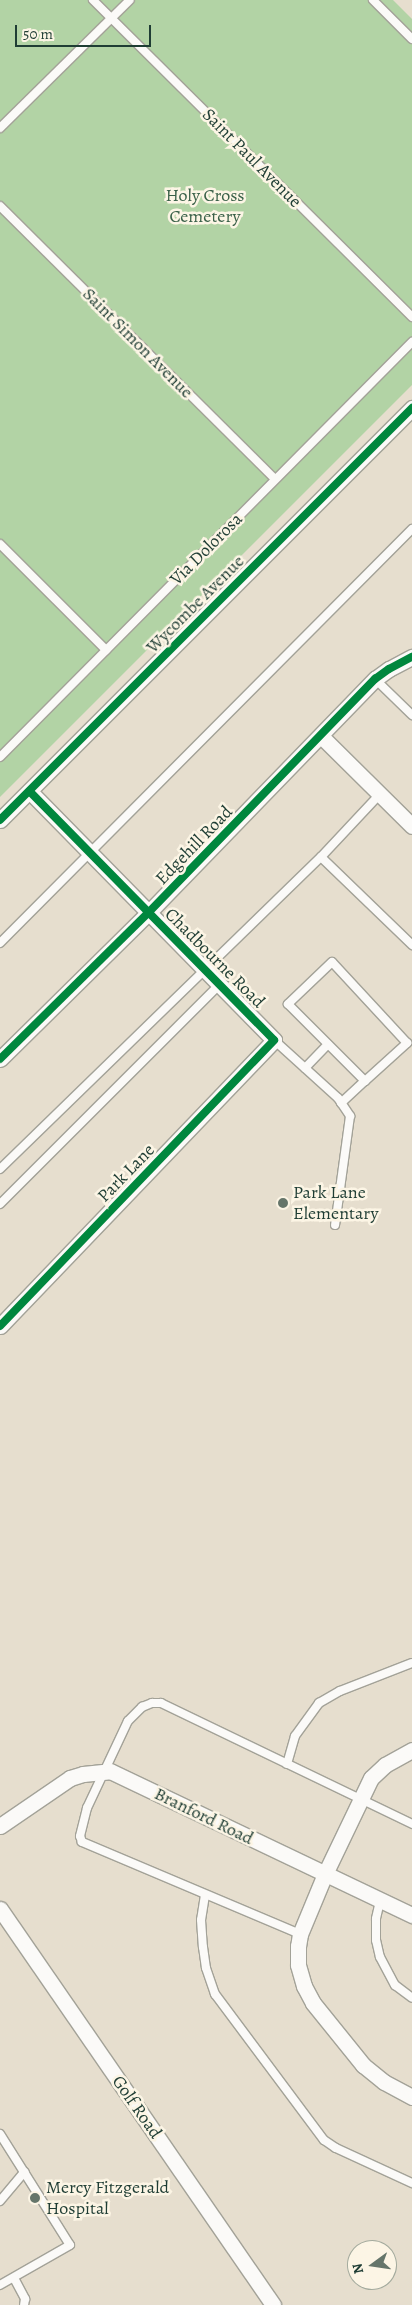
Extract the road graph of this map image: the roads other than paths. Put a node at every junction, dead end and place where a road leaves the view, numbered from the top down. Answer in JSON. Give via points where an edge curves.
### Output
{"nodes":[{"id":1,"x":93,"y":0,"type":"edge"},
{"id":2,"x":130,"y":0,"type":"edge"},
{"id":3,"x":373,"y":0,"type":"edge"},
{"id":4,"x":111,"y":18,"type":"junction"},
{"id":5,"x":412,"y":39,"type":"edge"},
{"id":6,"x":0,"y":128,"type":"edge"},
{"id":7,"x":0,"y":206,"type":"edge"},
{"id":8,"x":412,"y":317,"type":"edge"},
{"id":9,"x":412,"y":342,"type":"edge"},
{"id":10,"x":412,"y":408,"type":"edge"},
{"id":11,"x":275,"y":479,"type":"junction"},
{"id":12,"x":412,"y":529,"type":"edge"},
{"id":13,"x":0,"y":544,"type":"edge"},
{"id":14,"x":106,"y":650,"type":"junction"},
{"id":15,"x":412,"y":657,"type":"edge"},
{"id":16,"x":375,"y":679,"type":"junction"},
{"id":17,"x":412,"y":715,"type":"edge"},
{"id":18,"x":321,"y":736,"type":"junction"},
{"id":19,"x":0,"y":756,"type":"edge"},
{"id":20,"x":29,"y":791,"type":"junction"},
{"id":21,"x":380,"y":794,"type":"junction"},
{"id":22,"x":0,"y":820,"type":"edge"},
{"id":23,"x":412,"y":826,"type":"edge"},
{"id":24,"x":91,"y":853,"type":"junction"},
{"id":25,"x":321,"y":857,"type":"junction"},
{"id":26,"x":149,"y":912,"type":"junction"},
{"id":27,"x":0,"y":943,"type":"edge"},
{"id":28,"x":412,"y":945,"type":"edge"},
{"id":29,"x":205,"y":968,"type":"junction"},
{"id":30,"x":220,"y":984,"type":"junction"},
{"id":31,"x":274,"y":1040,"type":"junction"},
{"id":32,"x":328,"y":1044,"type":"junction"},
{"id":33,"x":0,"y":1058,"type":"edge"},
{"id":34,"x":305,"y":1068,"type":"junction"},
{"id":35,"x":365,"y":1081,"type":"junction"},
{"id":36,"x":341,"y":1103,"type":"junction"},
{"id":37,"x":0,"y":1169,"type":"edge"},
{"id":38,"x":0,"y":1204,"type":"edge"},
{"id":39,"x":335,"y":1225,"type":"dead end"},
{"id":40,"x":0,"y":1326,"type":"edge"},
{"id":41,"x":412,"y":1663,"type":"edge"},
{"id":42,"x":412,"y":1750,"type":"edge"},
{"id":43,"x":286,"y":1764,"type":"junction"},
{"id":44,"x":103,"y":1771,"type":"junction"},
{"id":45,"x":360,"y":1800,"type":"junction"},
{"id":46,"x":412,"y":1824,"type":"edge"},
{"id":47,"x":0,"y":1826,"type":"edge"},
{"id":48,"x":325,"y":1874,"type":"junction"},
{"id":49,"x":206,"y":1895,"type":"junction"},
{"id":50,"x":380,"y":1901,"type":"junction"},
{"id":51,"x":0,"y":1909,"type":"edge"},
{"id":52,"x":412,"y":1915,"type":"edge"},
{"id":53,"x":300,"y":1934,"type":"junction"},
{"id":54,"x":412,"y":1998,"type":"edge"},
{"id":55,"x":412,"y":2097,"type":"edge"},
{"id":56,"x":0,"y":2134,"type":"edge"},
{"id":57,"x":24,"y":2172,"type":"junction"},
{"id":58,"x":412,"y":2183,"type":"edge"},
{"id":59,"x":0,"y":2201,"type":"edge"},
{"id":60,"x":14,"y":2278,"type":"junction"},
{"id":61,"x":0,"y":2285,"type":"edge"},
{"id":62,"x":24,"y":2305,"type":"edge"},
{"id":63,"x":273,"y":2305,"type":"edge"}],
"edges":[{"from":1,"to":4,"type":"lane","name":"Saint Paul Avenue"},
{"from":2,"to":4,"type":"lane"},
{"from":3,"to":5,"type":"lane"},
{"from":4,"to":6,"type":"lane"},
{"from":4,"to":8,"type":"lane","name":"Saint Paul Avenue"},
{"from":7,"to":11,"type":"lane","name":"Saint Simon Avenue"},
{"from":9,"to":11,"type":"lane","name":"Via Dolorosa"},
{"from":10,"to":20,"type":"street","name":"Wycombe Avenue"},
{"from":11,"to":14,"type":"lane","name":"Via Dolorosa"},
{"from":12,"to":24,"type":"lane"},
{"from":13,"to":14,"type":"lane"},
{"from":14,"to":19,"type":"lane","name":"Via Dolorosa"},
{"from":15,"to":16,"type":"street","name":"Edgehill Road"},
{"from":16,"to":17,"type":"lane"},
{"from":16,"to":18,"type":"street","name":"Edgehill Road"},
{"from":18,"to":21,"type":"street"},
{"from":18,"to":26,"type":"street","name":"Edgehill Road"},
{"from":20,"to":22,"type":"street","name":"Wycombe Avenue"},
{"from":20,"to":24,"type":"street","name":"Chadbourne Road"},
{"from":21,"to":23,"type":"street"},
{"from":21,"to":25,"type":"lane"},
{"from":24,"to":26,"type":"street","name":"Chadbourne Road"},
{"from":24,"to":27,"type":"lane"},
{"from":25,"to":28,"type":"lane"},
{"from":25,"to":29,"type":"lane"},
{"from":26,"to":29,"type":"street","name":"Chadbourne Road"},
{"from":26,"to":33,"type":"street","name":"Edgehill Road"},
{"from":29,"to":30,"type":"street","name":"Chadbourne Road"},
{"from":29,"to":37,"type":"lane"},
{"from":30,"to":31,"type":"street","name":"Chadbourne Road"},
{"from":30,"to":38,"type":"lane"},
{"from":31,"to":34,"type":"lane"},
{"from":31,"to":40,"type":"street","name":"Park Lane"},
{"from":32,"to":34,"type":"lane"},
{"from":32,"to":35,"type":"lane"},
{"from":32,"to":35,"type":"lane","via":[[288,1004],[332,962],[407,1042]]},
{"from":34,"to":36,"type":"lane"},
{"from":35,"to":36,"type":"lane"},
{"from":36,"to":39,"type":"lane","via":[[350,1116]]},
{"from":41,"to":43,"type":"lane","via":[[340,1691],[319,1703],[295,1736]]},
{"from":42,"to":45,"type":"street","via":[[391,1761],[371,1778]]},
{"from":43,"to":44,"type":"lane","via":[[161,1703],[152,1703],[142,1707],[128,1722]]},
{"from":43,"to":45,"type":"lane"},
{"from":44,"to":47,"type":"street","name":"Branford Road","via":[[70,1778]]},
{"from":44,"to":48,"type":"street","name":"Branford Road","via":[[110,1771]]},
{"from":44,"to":49,"type":"lane","via":[[82,1825],[82,1842]]},
{"from":45,"to":46,"type":"lane"},
{"from":45,"to":48,"type":"street"},
{"from":48,"to":50,"type":"street","name":"Branford Road"},
{"from":48,"to":53,"type":"street"},
{"from":49,"to":53,"type":"lane"},
{"from":49,"to":58,"type":"lane","via":[[201,1920],[202,1947],[215,1994],[324,2140]]},
{"from":50,"to":52,"type":"street","name":"Branford Road"},
{"from":50,"to":54,"type":"lane","via":[[376,1940],[380,1957],[395,1985]]},
{"from":51,"to":63,"type":"street","name":"Golf Road"},
{"from":53,"to":55,"type":"street","via":[[298,1965],[313,2003],[363,2065],[384,2082]]},
{"from":56,"to":57,"type":"lane"},
{"from":57,"to":59,"type":"lane"},
{"from":57,"to":60,"type":"lane","via":[[70,2245]]},
{"from":60,"to":61,"type":"lane"},
{"from":60,"to":62,"type":"lane","via":[[25,2299]]}]}
